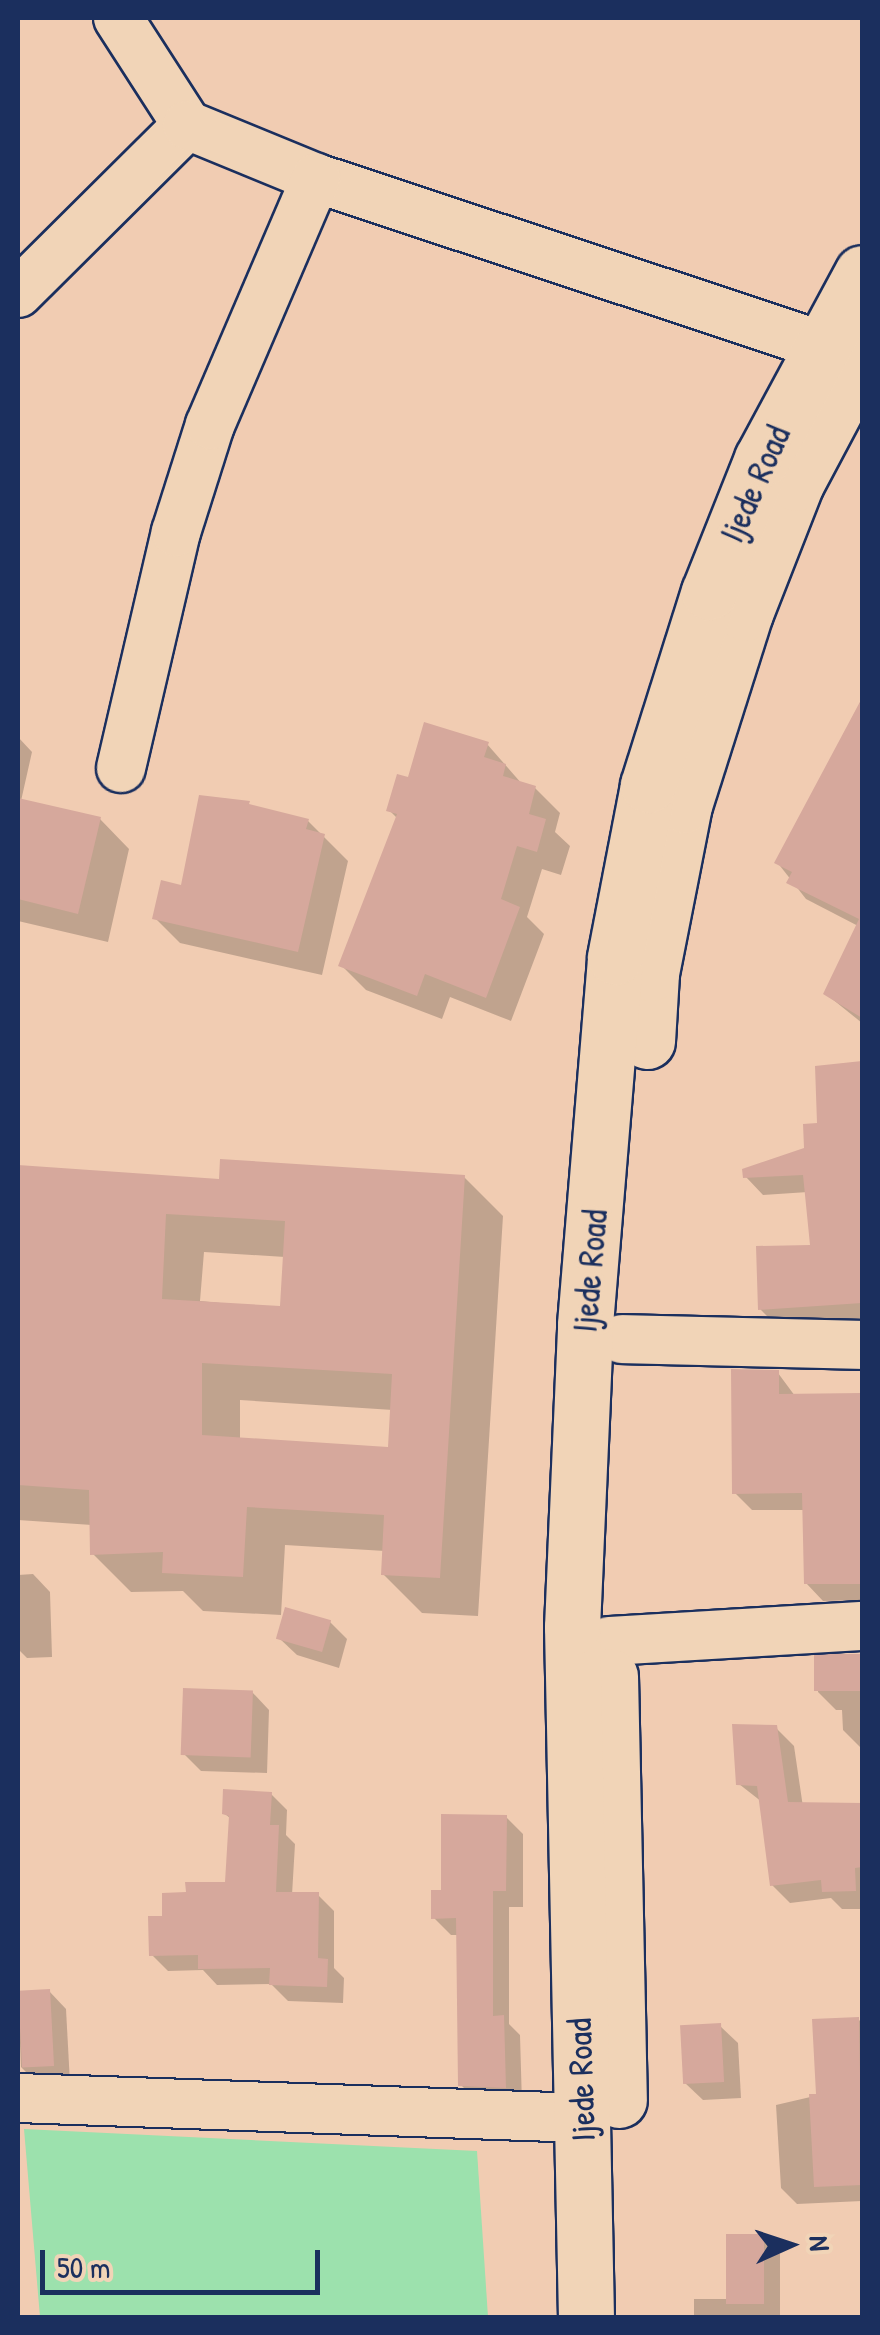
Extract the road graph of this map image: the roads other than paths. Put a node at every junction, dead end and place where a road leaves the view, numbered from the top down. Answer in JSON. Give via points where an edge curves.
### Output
{"nodes":[{"id":1,"x":118,"y":18,"type":"edge"},
{"id":2,"x":186,"y":125,"type":"junction"},
{"id":3,"x":316,"y":178,"type":"junction"},
{"id":4,"x":862,"y":273,"type":"edge"},
{"id":5,"x":18,"y":293,"type":"edge"},
{"id":6,"x":843,"y":353,"type":"edge"},
{"id":7,"x":121,"y":768,"type":"dead end"},
{"id":8,"x":622,"y":1338,"type":"junction"},
{"id":9,"x":862,"y":1345,"type":"edge"},
{"id":10,"x":862,"y":1626,"type":"edge"},
{"id":11,"x":608,"y":1641,"type":"junction"},
{"id":12,"x":595,"y":1902,"type":"junction"},
{"id":13,"x":18,"y":2098,"type":"edge"},
{"id":14,"x":582,"y":2118,"type":"junction"},
{"id":15,"x":586,"y":2318,"type":"edge"},
{"id":16,"x":623,"y":2318,"type":"edge"}],
"edges":[{"from":1,"to":2,"type":"street"},
{"from":2,"to":3,"type":"street"},
{"from":2,"to":5,"type":"street"},
{"from":3,"to":6,"type":"street"},
{"from":3,"to":7,"type":"street","via":[[210,425],[176,532]]},
{"from":4,"to":6,"type":"main road","name":"Ijede Road"},
{"from":6,"to":8,"type":"main road","name":"Ijede Road","via":[[745,614],[684,805],[652,973]]},
{"from":6,"to":12,"type":"main road","name":"Ijede Road","via":[[762,459],[709,592],[648,786],[615,957],[579,1436],[572,1627]]},
{"from":8,"to":9,"type":"street"},
{"from":8,"to":11,"type":"main road","name":"Ijede Road"},
{"from":10,"to":11,"type":"street"},
{"from":11,"to":12,"type":"main road","name":"Ijede Road"},
{"from":12,"to":14,"type":"main road","name":"Ijede Road"},
{"from":12,"to":16,"type":"main road","name":"Ijede Road"},
{"from":13,"to":14,"type":"street"},
{"from":14,"to":15,"type":"main road","name":"Ijede Road"}]}
